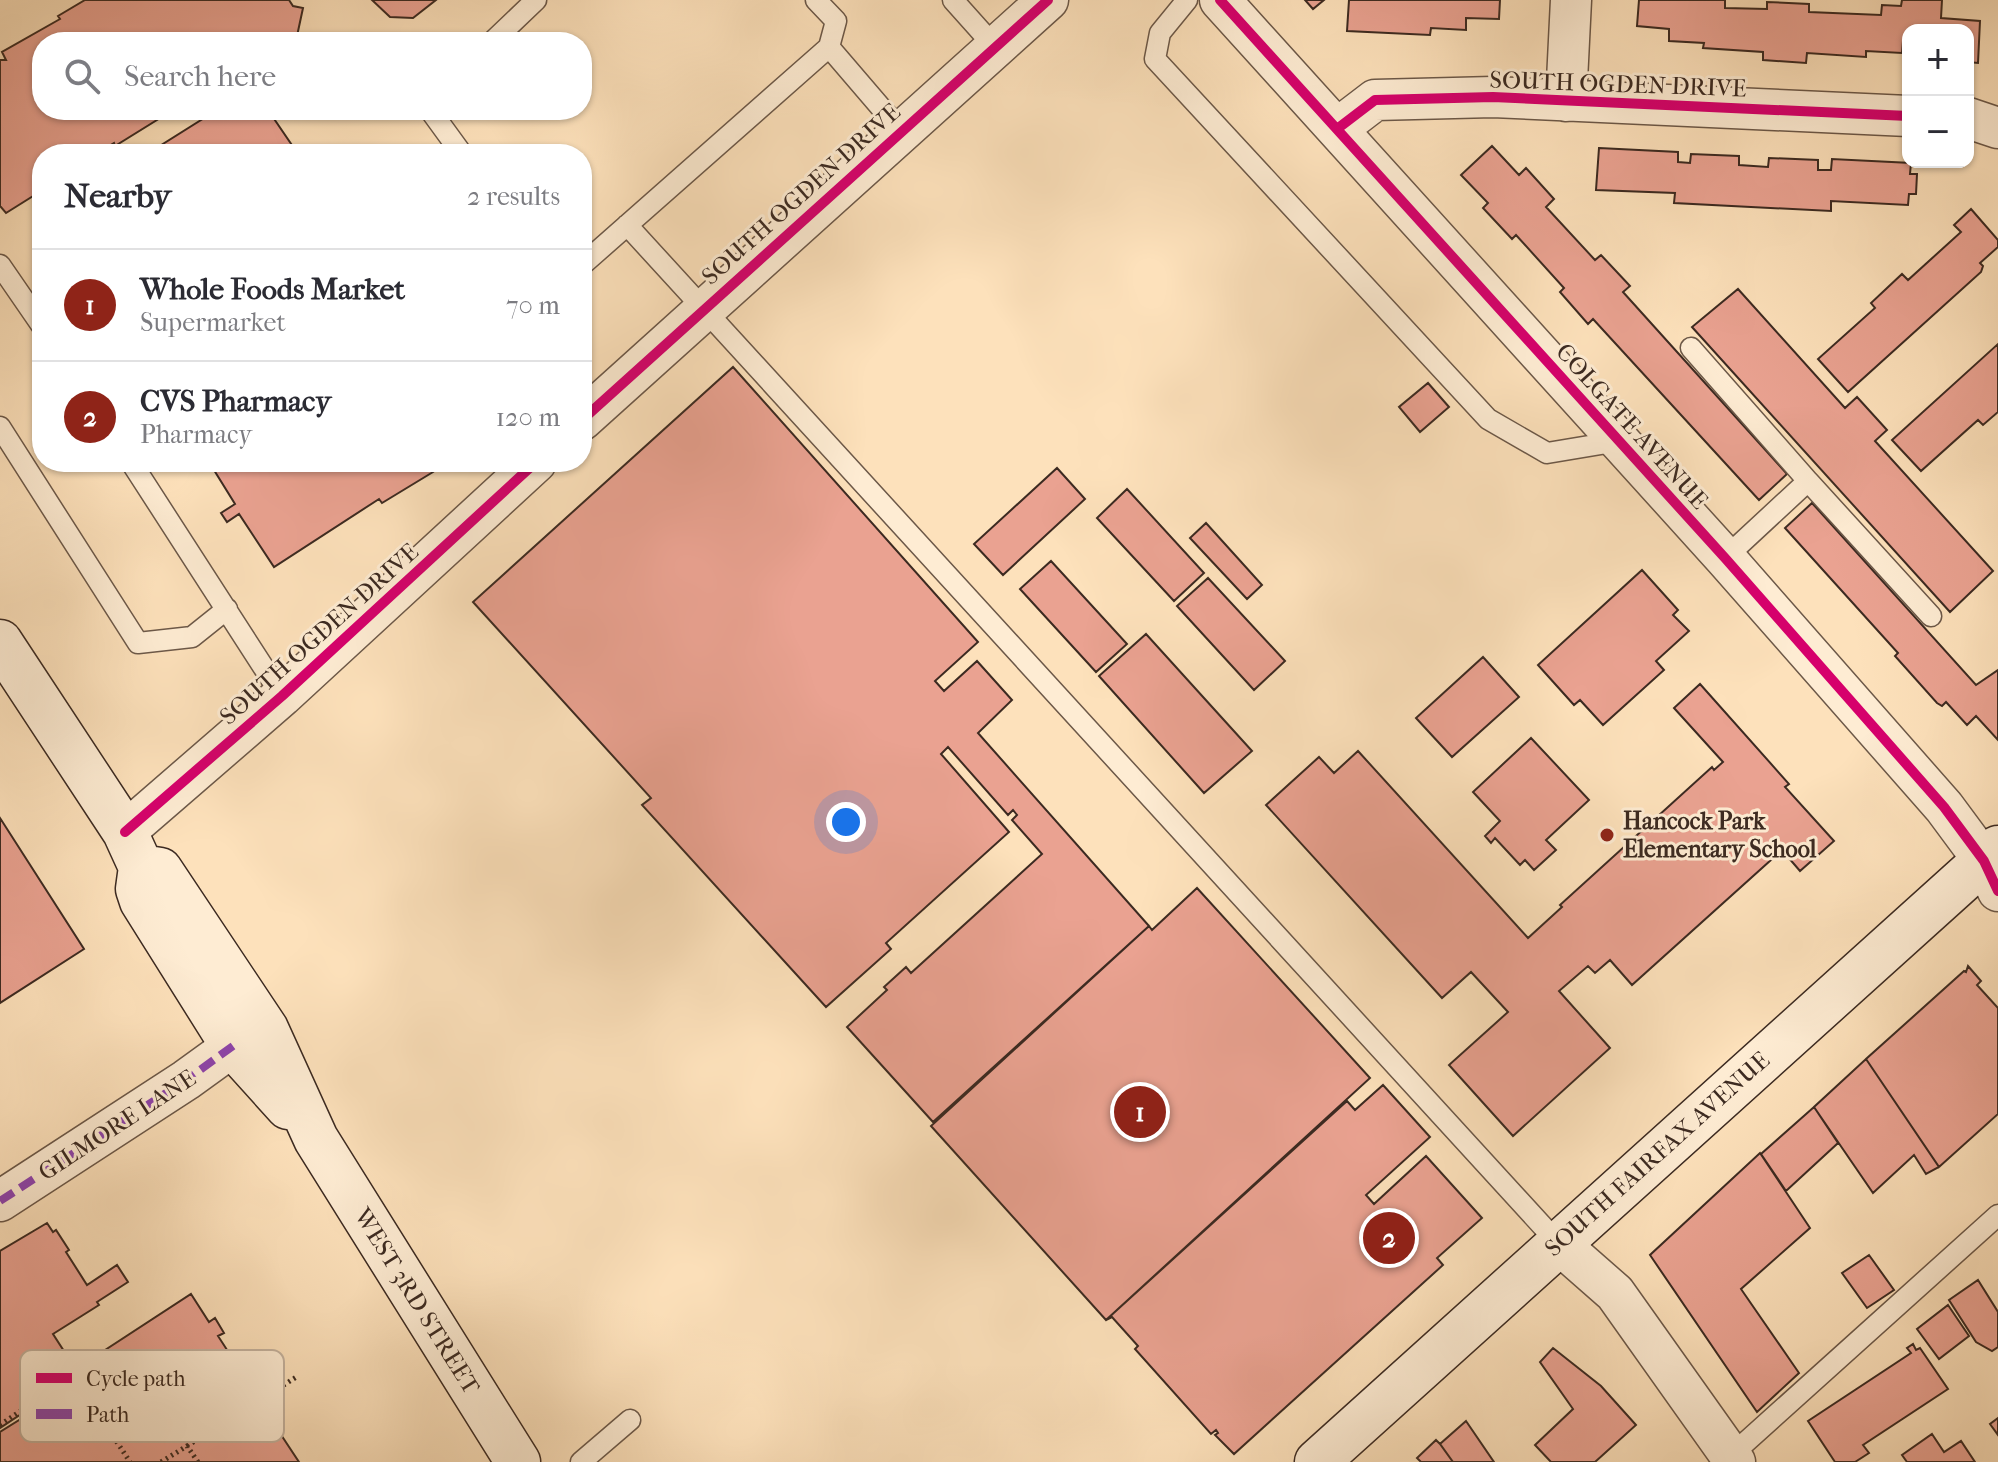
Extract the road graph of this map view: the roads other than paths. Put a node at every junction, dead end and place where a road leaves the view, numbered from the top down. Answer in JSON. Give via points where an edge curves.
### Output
{"nodes":[{"id":1,"x":536,"y":0,"type":"edge"},
{"id":2,"x":816,"y":0,"type":"edge"},
{"id":3,"x":953,"y":0,"type":"edge"},
{"id":4,"x":1187,"y":0,"type":"edge"},
{"id":5,"x":1220,"y":0,"type":"edge"},
{"id":6,"x":1571,"y":0,"type":"edge"},
{"id":7,"x":1032,"y":5,"type":"edge"},
{"id":8,"x":502,"y":32,"type":"edge"},
{"id":9,"x":829,"y":47,"type":"junction"},
{"id":10,"x":995,"y":47,"type":"junction"},
{"id":11,"x":1566,"y":101,"type":"junction"},
{"id":12,"x":1902,"y":116,"type":"edge"},
{"id":13,"x":437,"y":120,"type":"edge"},
{"id":14,"x":1974,"y":120,"type":"edge"},
{"id":15,"x":1998,"y":128,"type":"edge"},
{"id":16,"x":1337,"y":129,"type":"junction"},
{"id":17,"x":901,"y":131,"type":"junction"},
{"id":18,"x":455,"y":144,"type":"edge"},
{"id":19,"x":627,"y":225,"type":"junction"},
{"id":20,"x":592,"y":256,"type":"edge"},
{"id":21,"x":0,"y":265,"type":"edge"},
{"id":22,"x":703,"y":309,"type":"junction"},
{"id":23,"x":32,"y":311,"type":"edge"},
{"id":24,"x":1691,"y":348,"type":"dead end"},
{"id":25,"x":592,"y":411,"type":"edge"},
{"id":26,"x":0,"y":427,"type":"edge"},
{"id":27,"x":1619,"y":441,"type":"junction"},
{"id":28,"x":138,"y":472,"type":"edge"},
{"id":29,"x":525,"y":472,"type":"edge"},
{"id":30,"x":1808,"y":481,"type":"junction"},
{"id":31,"x":1725,"y":558,"type":"junction"},
{"id":32,"x":227,"y":609,"type":"junction"},
{"id":33,"x":1931,"y":616,"type":"dead end"},
{"id":34,"x":0,"y":642,"type":"edge"},
{"id":35,"x":282,"y":696,"type":"junction"},
{"id":36,"x":133,"y":849,"type":"junction"},
{"id":37,"x":1993,"y":866,"type":"edge"},
{"id":38,"x":233,"y":1046,"type":"junction"},
{"id":39,"x":316,"y":1139,"type":"junction"},
{"id":40,"x":0,"y":1201,"type":"edge"},
{"id":41,"x":1998,"y":1215,"type":"edge"},
{"id":42,"x":1558,"y":1243,"type":"junction"},
{"id":43,"x":630,"y":1420,"type":"dead end"},
{"id":44,"x":1730,"y":1460,"type":"edge"},
{"id":45,"x":518,"y":1462,"type":"edge"},
{"id":46,"x":581,"y":1462,"type":"edge"},
{"id":47,"x":1317,"y":1462,"type":"edge"}],
"edges":[{"from":1,"to":8,"type":"lane"},
{"from":2,"to":9,"type":"lane","via":[[836,21]]},
{"from":3,"to":10,"type":"lane"},
{"from":4,"to":27,"type":"lane","via":[[1160,33],[1155,59],[1488,419],[1547,453]]},
{"from":5,"to":16,"type":"street","name":"COLGATE AVENUE"},
{"from":6,"to":11,"type":"street"},
{"from":7,"to":10,"type":"street","name":"SOUTH OGDEN DRIVE"},
{"from":9,"to":17,"type":"lane"},
{"from":9,"to":19,"type":"lane"},
{"from":10,"to":17,"type":"street","name":"SOUTH OGDEN DRIVE"},
{"from":11,"to":12,"type":"street","name":"SOUTH OGDEN DRIVE"},
{"from":11,"to":16,"type":"street","name":"SOUTH OGDEN DRIVE","via":[[1375,100]]},
{"from":13,"to":18,"type":"lane"},
{"from":14,"to":15,"type":"street"},
{"from":16,"to":27,"type":"street","name":"COLGATE AVENUE"},
{"from":17,"to":22,"type":"street","name":"SOUTH OGDEN DRIVE"},
{"from":19,"to":20,"type":"lane"},
{"from":19,"to":22,"type":"lane"},
{"from":21,"to":23,"type":"lane"},
{"from":22,"to":25,"type":"street","name":"SOUTH OGDEN DRIVE"},
{"from":22,"to":42,"type":"lane"},
{"from":24,"to":30,"type":"lane"},
{"from":26,"to":32,"type":"lane","via":[[138,643],[192,637]]},
{"from":27,"to":31,"type":"street","name":"COLGATE AVENUE"},
{"from":28,"to":32,"type":"lane"},
{"from":29,"to":35,"type":"street","name":"SOUTH OGDEN DRIVE"},
{"from":30,"to":31,"type":"lane"},
{"from":30,"to":33,"type":"lane"},
{"from":31,"to":37,"type":"street","name":"COLGATE AVENUE"},
{"from":32,"to":35,"type":"lane"},
{"from":34,"to":36,"type":"main road","name":"WEST 3RD STREET"},
{"from":35,"to":36,"type":"street","name":"SOUTH OGDEN DRIVE","via":[[177,790]]},
{"from":36,"to":38,"type":"main road","name":"WEST 3RD STREET","via":[[142,901]]},
{"from":36,"to":39,"type":"main road","name":"WEST 3RD STREET","via":[[160,870],[266,1029]]},
{"from":37,"to":42,"type":"main road","name":"SOUTH FAIRFAX AVENUE"},
{"from":38,"to":39,"type":"main road","name":"WEST 3RD STREET"},
{"from":38,"to":40,"type":"street","name":"GILMORE LANE"},
{"from":39,"to":45,"type":"main road","name":"WEST 3RD STREET"},
{"from":41,"to":44,"type":"lane"},
{"from":42,"to":44,"type":"street","via":[[1615,1293]]},
{"from":42,"to":47,"type":"main road","name":"SOUTH FAIRFAX AVENUE"},
{"from":43,"to":46,"type":"lane"}]}
